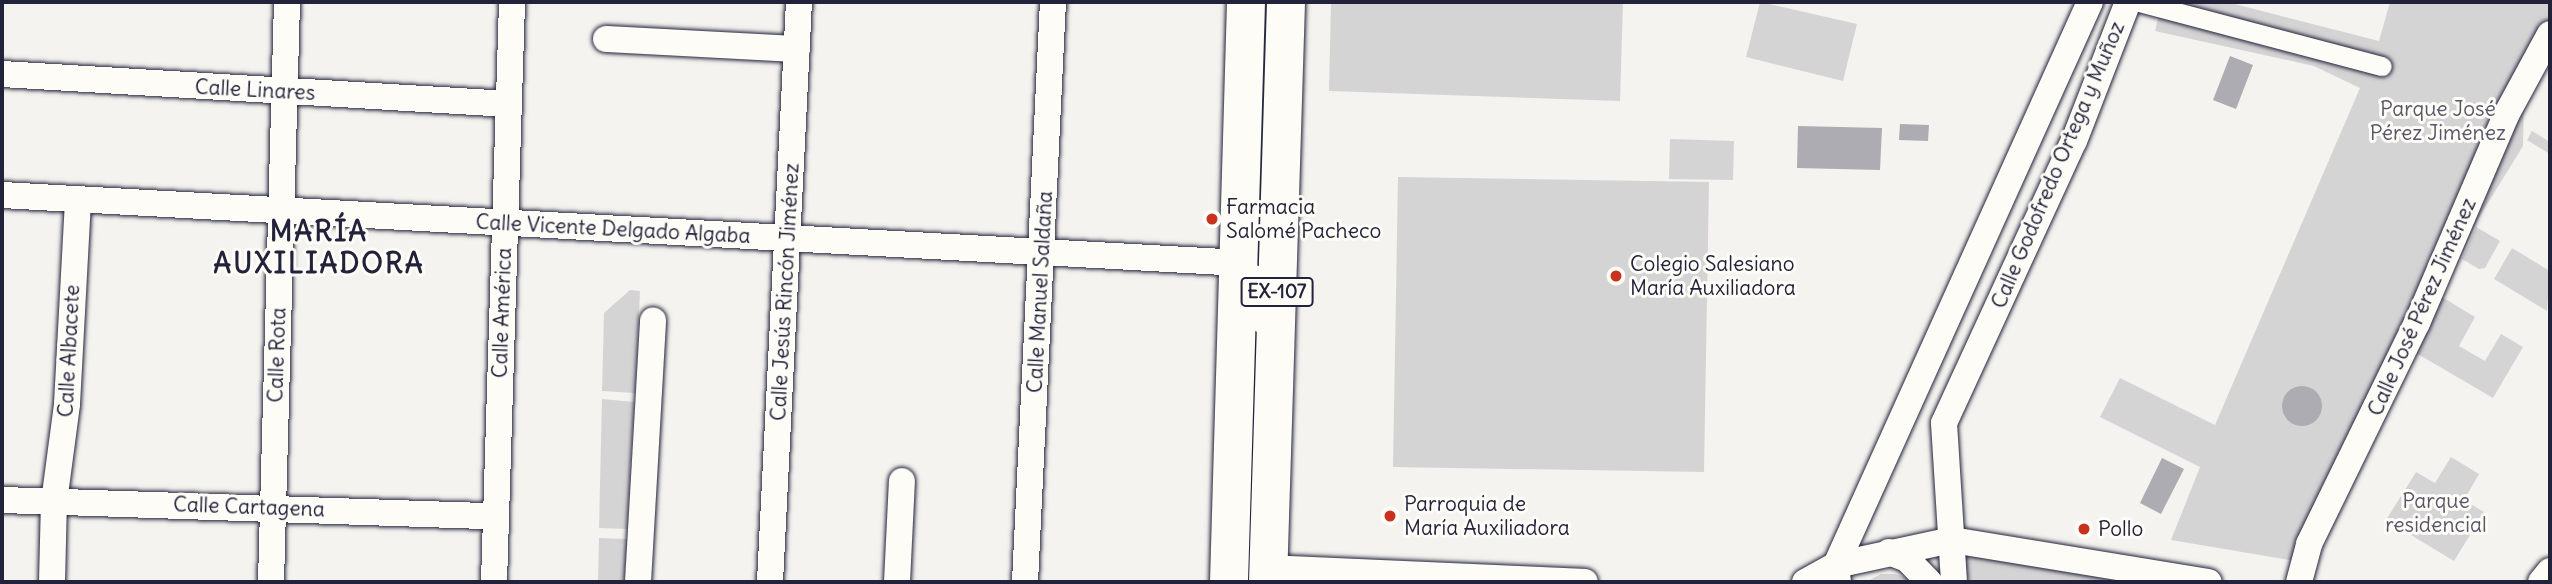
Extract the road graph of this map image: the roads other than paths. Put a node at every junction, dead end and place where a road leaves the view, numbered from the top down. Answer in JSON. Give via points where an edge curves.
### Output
{"nodes":[{"id":1,"x":287,"y":2,"type":"edge"},
{"id":2,"x":512,"y":2,"type":"edge"},
{"id":3,"x":799,"y":2,"type":"edge"},
{"id":4,"x":1053,"y":2,"type":"edge"},
{"id":5,"x":1246,"y":2,"type":"edge"},
{"id":6,"x":1286,"y":2,"type":"edge"},
{"id":7,"x":2128,"y":2,"type":"edge"},
{"id":8,"x":2138,"y":2,"type":"edge"},
{"id":9,"x":2090,"y":3,"type":"edge"},
{"id":10,"x":2550,"y":34,"type":"edge"},
{"id":11,"x":606,"y":39,"type":"dead end"},
{"id":12,"x":797,"y":49,"type":"junction"},
{"id":13,"x":2382,"y":66,"type":"dead end"},
{"id":14,"x":2,"y":74,"type":"edge"},
{"id":15,"x":285,"y":92,"type":"junction"},
{"id":16,"x":508,"y":104,"type":"junction"},
{"id":17,"x":2,"y":195,"type":"edge"},
{"id":18,"x":78,"y":199,"type":"junction"},
{"id":19,"x":281,"y":210,"type":"junction"},
{"id":20,"x":505,"y":223,"type":"junction"},
{"id":21,"x":788,"y":238,"type":"junction"},
{"id":22,"x":1043,"y":252,"type":"junction"},
{"id":23,"x":1231,"y":264,"type":"junction"},
{"id":24,"x":1957,"y":295,"type":"junction"},
{"id":25,"x":653,"y":320,"type":"dead end"},
{"id":26,"x":1989,"y":328,"type":"junction"},
{"id":27,"x":1271,"y":457,"type":"junction"},
{"id":28,"x":902,"y":481,"type":"dead end"},
{"id":29,"x":2,"y":500,"type":"edge"},
{"id":30,"x":54,"y":502,"type":"junction"},
{"id":31,"x":272,"y":508,"type":"junction"},
{"id":32,"x":496,"y":516,"type":"junction"},
{"id":33,"x":1952,"y":540,"type":"junction"},
{"id":34,"x":1889,"y":552,"type":"junction"},
{"id":35,"x":2550,"y":571,"type":"edge"},
{"id":36,"x":1268,"y":575,"type":"edge"},
{"id":37,"x":1832,"y":577,"type":"edge"},
{"id":38,"x":52,"y":582,"type":"edge"},
{"id":39,"x":271,"y":582,"type":"edge"},
{"id":40,"x":494,"y":582,"type":"edge"},
{"id":41,"x":638,"y":582,"type":"edge"},
{"id":42,"x":770,"y":582,"type":"edge"},
{"id":43,"x":897,"y":582,"type":"edge"},
{"id":44,"x":1025,"y":582,"type":"edge"},
{"id":45,"x":1229,"y":582,"type":"edge"},
{"id":46,"x":1585,"y":582,"type":"edge"},
{"id":47,"x":1805,"y":582,"type":"edge"},
{"id":48,"x":1929,"y":582,"type":"edge"},
{"id":49,"x":1954,"y":582,"type":"edge"},
{"id":50,"x":2209,"y":582,"type":"edge"},
{"id":51,"x":2300,"y":582,"type":"edge"},
{"id":52,"x":2541,"y":582,"type":"edge"}],
"edges":[{"from":1,"to":15,"type":"street","name":"Calle Rota"},
{"from":2,"to":16,"type":"street","name":"Calle América"},
{"from":3,"to":12,"type":"street","name":"Calle Jesús Rincón Jiménez"},
{"from":4,"to":22,"type":"street","name":"Calle Manuel Saldaña"},
{"from":5,"to":23,"type":"main road","number":"EX-107"},
{"from":6,"to":27,"type":"main road","number":"EX-107"},
{"from":7,"to":26,"type":"street","name":"Calle Godofredo Ortega y Muñoz","via":[[2074,141]]},
{"from":8,"to":13,"type":"street"},
{"from":9,"to":24,"type":"street","name":"Calle Godofredo Ortega y Muñoz"},
{"from":10,"to":51,"type":"street","name":"Calle José Pérez Jiménez","via":[[2506,115],[2417,323],[2309,544]]},
{"from":11,"to":12,"type":"street"},
{"from":12,"to":21,"type":"street","name":"Calle Jesús Rincón Jiménez"},
{"from":14,"to":15,"type":"street","name":"Calle Linares"},
{"from":15,"to":16,"type":"street","name":"Calle Linares"},
{"from":15,"to":19,"type":"street","name":"Calle Rota"},
{"from":16,"to":20,"type":"street","name":"Calle América"},
{"from":17,"to":18,"type":"street","name":"Calle Vicente Delgado Algaba"},
{"from":18,"to":19,"type":"street","name":"Calle Vicente Delgado Algaba"},
{"from":18,"to":30,"type":"street","name":"Calle Albacete","via":[[67,404]]},
{"from":19,"to":20,"type":"street","name":"Calle Vicente Delgado Algaba"},
{"from":19,"to":31,"type":"street","name":"Calle Rota"},
{"from":20,"to":21,"type":"street","name":"Calle Vicente Delgado Algaba"},
{"from":20,"to":32,"type":"street","name":"Calle América"},
{"from":21,"to":22,"type":"street","name":"Calle Vicente Delgado Algaba"},
{"from":21,"to":42,"type":"street","name":"Calle Jesús Rincón Jiménez"},
{"from":22,"to":23,"type":"street","name":"Calle Vicente Delgado Algaba"},
{"from":22,"to":44,"type":"street","name":"Calle Manuel Saldaña"},
{"from":23,"to":27,"type":"street","via":[[1255,279],[1263,297],[1258,442]]},
{"from":23,"to":45,"type":"main road","number":"EX-107"},
{"from":24,"to":26,"type":"street","name":"Calle Godofredo Ortega y Muñoz","via":[[1959,311]]},
{"from":24,"to":37,"type":"street","name":"Calle Godofredo Ortega y Muñoz"},
{"from":25,"to":41,"type":"street"},
{"from":26,"to":33,"type":"street","name":"Calle Godofredo Ortega y Muñoz","via":[[1944,423]]},
{"from":27,"to":36,"type":"main road","number":"EX-107"},
{"from":28,"to":43,"type":"street"},
{"from":29,"to":30,"type":"street","name":"Calle Cartagena"},
{"from":30,"to":31,"type":"street","name":"Calle Cartagena"},
{"from":30,"to":38,"type":"street","name":"Calle Albacete"},
{"from":31,"to":32,"type":"street","name":"Calle Cartagena"},
{"from":31,"to":39,"type":"street","name":"Calle Rota"},
{"from":32,"to":40,"type":"street","name":"Calle América"},
{"from":33,"to":34,"type":"street"},
{"from":33,"to":49,"type":"street","name":"Calle Godofredo Ortega y Muñoz"},
{"from":33,"to":50,"type":"street"},
{"from":34,"to":37,"type":"street"},
{"from":34,"to":48,"type":"street","via":[[1907,559]]},
{"from":35,"to":52,"type":"street"},
{"from":36,"to":46,"type":"street"},
{"from":37,"to":47,"type":"street"}]}
